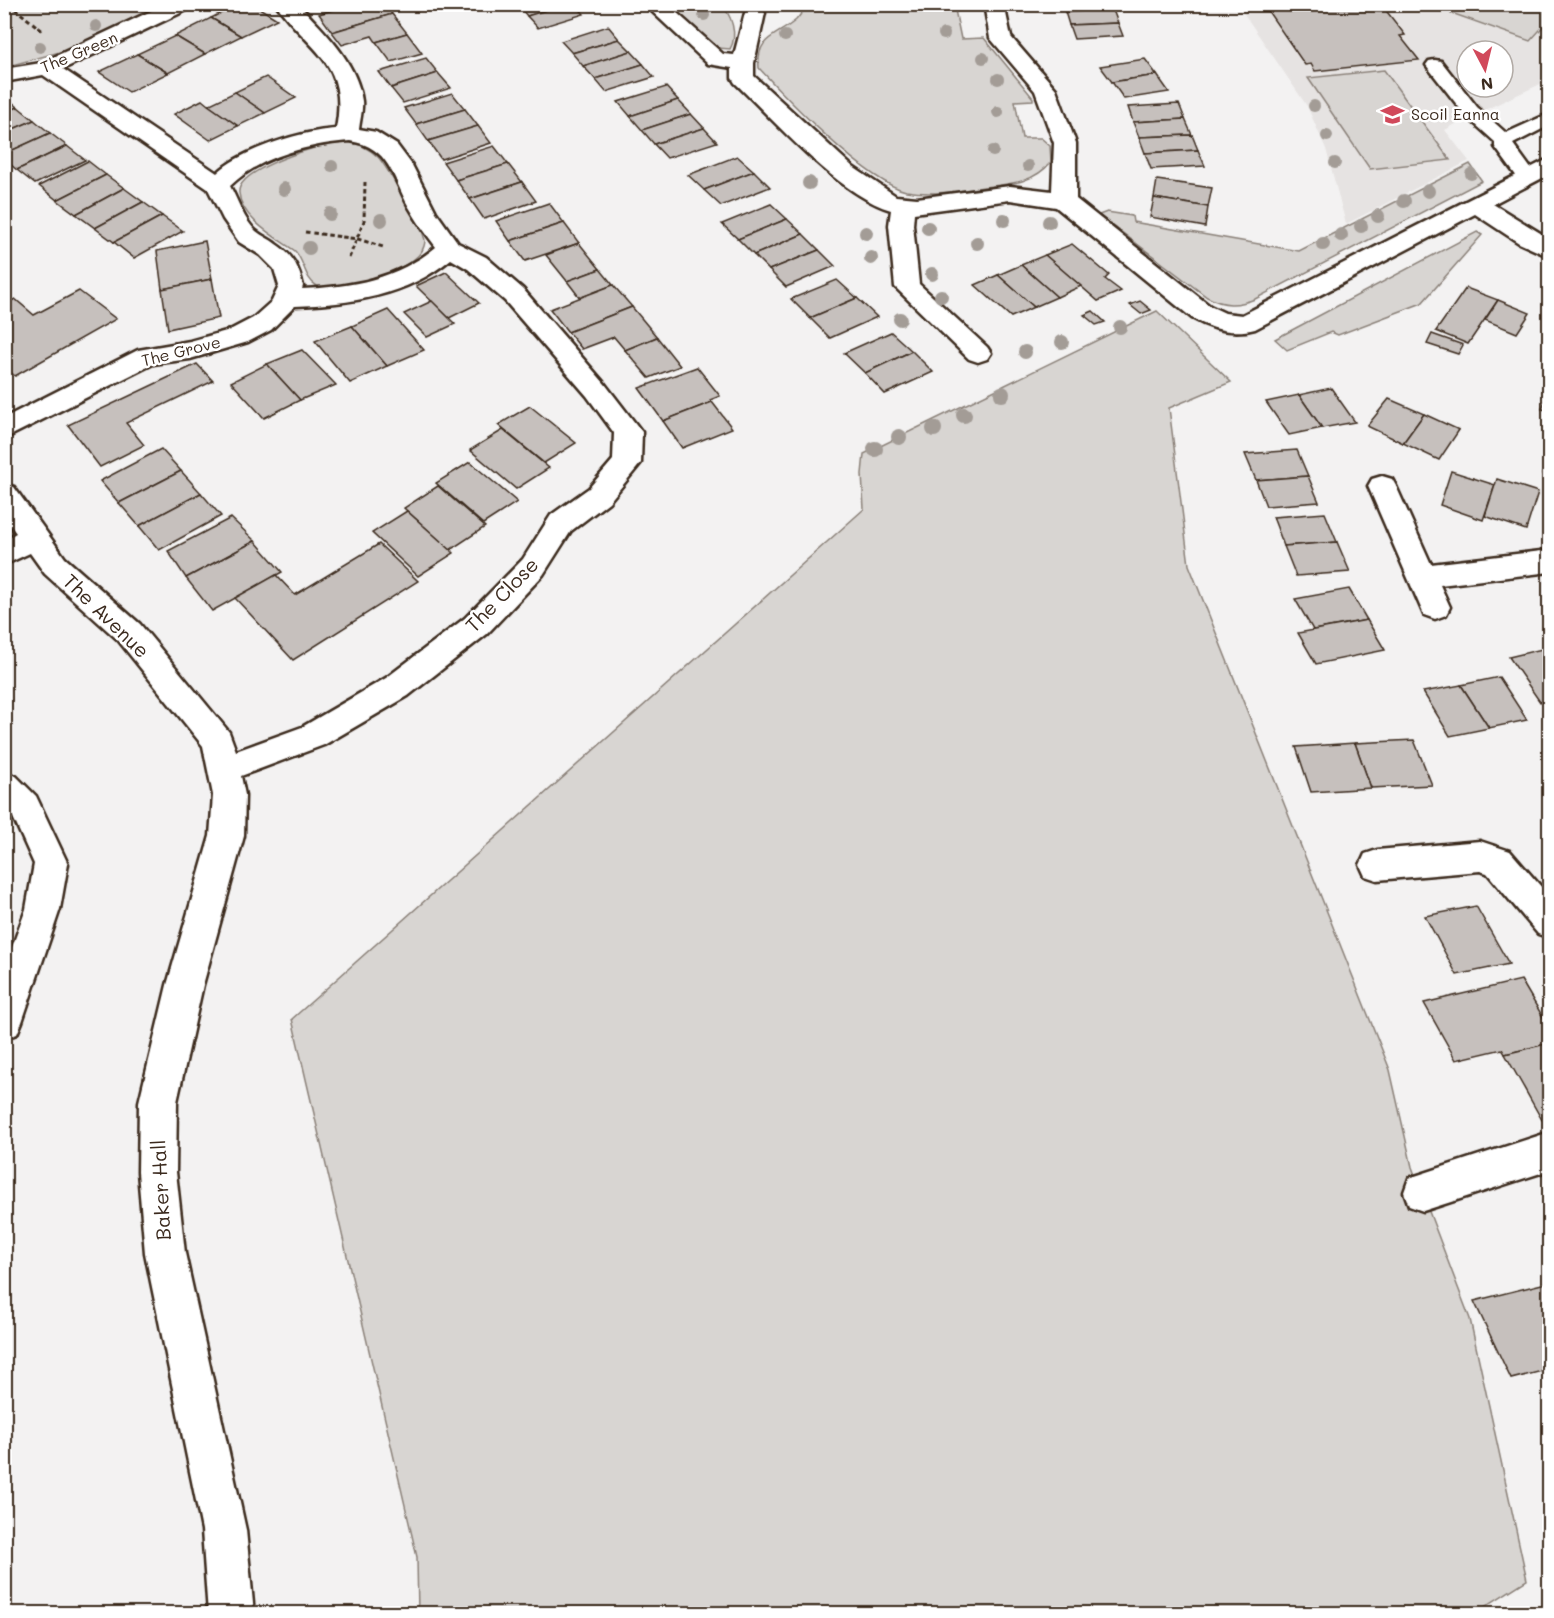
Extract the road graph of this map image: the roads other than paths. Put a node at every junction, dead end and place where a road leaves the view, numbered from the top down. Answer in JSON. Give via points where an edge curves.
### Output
{"nodes":[{"id":1,"x":184,"y":4,"type":"edge"},
{"id":2,"x":286,"y":4,"type":"edge"},
{"id":3,"x":654,"y":4,"type":"edge"},
{"id":4,"x":994,"y":4,"type":"edge"},
{"id":5,"x":756,"y":7,"type":"edge"},
{"id":6,"x":743,"y":63,"type":"junction"},
{"id":7,"x":1435,"y":65,"type":"dead end"},
{"id":8,"x":47,"y":68,"type":"junction"},
{"id":9,"x":4,"y":76,"type":"edge"},
{"id":10,"x":1550,"y":118,"type":"edge"},
{"id":11,"x":353,"y":135,"type":"junction"},
{"id":12,"x":1504,"y":141,"type":"junction"},
{"id":13,"x":1550,"y":165,"type":"edge"},
{"id":14,"x":1527,"y":177,"type":"junction"},
{"id":15,"x":218,"y":185,"type":"junction"},
{"id":16,"x":1064,"y":201,"type":"junction"},
{"id":17,"x":1476,"y":204,"type":"junction"},
{"id":18,"x":903,"y":206,"type":"junction"},
{"id":19,"x":449,"y":248,"type":"junction"},
{"id":20,"x":1550,"y":249,"type":"edge"},
{"id":21,"x":286,"y":298,"type":"junction"},
{"id":22,"x":978,"y":353,"type":"dead end"},
{"id":23,"x":4,"y":430,"type":"edge"},
{"id":24,"x":1382,"y":486,"type":"dead end"},
{"id":25,"x":4,"y":494,"type":"edge"},
{"id":26,"x":34,"y":537,"type":"junction"},
{"id":27,"x":4,"y":554,"type":"edge"},
{"id":28,"x":1550,"y":561,"type":"edge"},
{"id":29,"x":1422,"y":576,"type":"junction"},
{"id":30,"x":1435,"y":607,"type":"dead end"},
{"id":31,"x":224,"y":769,"type":"junction"},
{"id":32,"x":4,"y":786,"type":"edge"},
{"id":33,"x":1377,"y":866,"type":"dead end"},
{"id":34,"x":1550,"y":923,"type":"edge"},
{"id":35,"x":4,"y":1022,"type":"edge"},
{"id":36,"x":1550,"y":1151,"type":"edge"},
{"id":37,"x":1424,"y":1192,"type":"dead end"},
{"id":38,"x":231,"y":1614,"type":"edge"}],
"edges":[{"from":1,"to":8,"type":"street","name":"The Green"},
{"from":2,"to":11,"type":"street","via":[[336,61],[346,80]]},
{"from":3,"to":6,"type":"street","via":[[716,59]]},
{"from":4,"to":16,"type":"street","via":[[1001,38],[1045,89],[1065,142]]},
{"from":5,"to":6,"type":"street"},
{"from":6,"to":18,"type":"street","via":[[743,78],[814,144],[870,191]]},
{"from":7,"to":12,"type":"lane","via":[[1471,111]]},
{"from":8,"to":9,"type":"street","name":"The Green"},
{"from":8,"to":15,"type":"street"},
{"from":10,"to":12,"type":"lane"},
{"from":11,"to":15,"type":"street","via":[[308,141],[265,156],[234,170]]},
{"from":11,"to":19,"type":"street","via":[[372,138],[385,146]]},
{"from":12,"to":14,"type":"lane","via":[[1504,147]]},
{"from":13,"to":14,"type":"street"},
{"from":14,"to":17,"type":"street"},
{"from":15,"to":21,"type":"street","via":[[248,237],[270,250],[286,266],[291,286]]},
{"from":16,"to":17,"type":"street","via":[[1201,312],[1230,324],[1246,323]]},
{"from":16,"to":18,"type":"street","via":[[1009,193]]},
{"from":17,"to":20,"type":"street"},
{"from":18,"to":22,"type":"street","via":[[907,287]]},
{"from":19,"to":21,"type":"street","via":[[433,264],[399,281],[361,293]]},
{"from":19,"to":31,"type":"street","name":"The Close","via":[[477,263],[514,295],[596,390],[628,432],[627,463],[599,495],[561,523],[533,567],[476,626],[397,687],[313,736]]},
{"from":21,"to":23,"type":"street","name":"The Grove","via":[[284,305],[262,324],[239,336],[190,350],[147,356]]},
{"from":24,"to":29,"type":"street"},
{"from":25,"to":26,"type":"street","name":"The Avenue"},
{"from":26,"to":27,"type":"street"},
{"from":26,"to":31,"type":"street","name":"The Avenue","via":[[55,566],[129,632],[194,711],[218,741]]},
{"from":28,"to":29,"type":"street"},
{"from":29,"to":30,"type":"street"},
{"from":31,"to":38,"type":"street","name":"Baker Hall","via":[[229,795],[227,836],[185,985],[158,1102],[157,1172],[165,1253],[224,1530]]},
{"from":32,"to":35,"type":"street","via":[[24,806],[51,864],[44,909]]},
{"from":33,"to":34,"type":"street","via":[[1480,856],[1498,861]]},
{"from":36,"to":37,"type":"street"}]}
